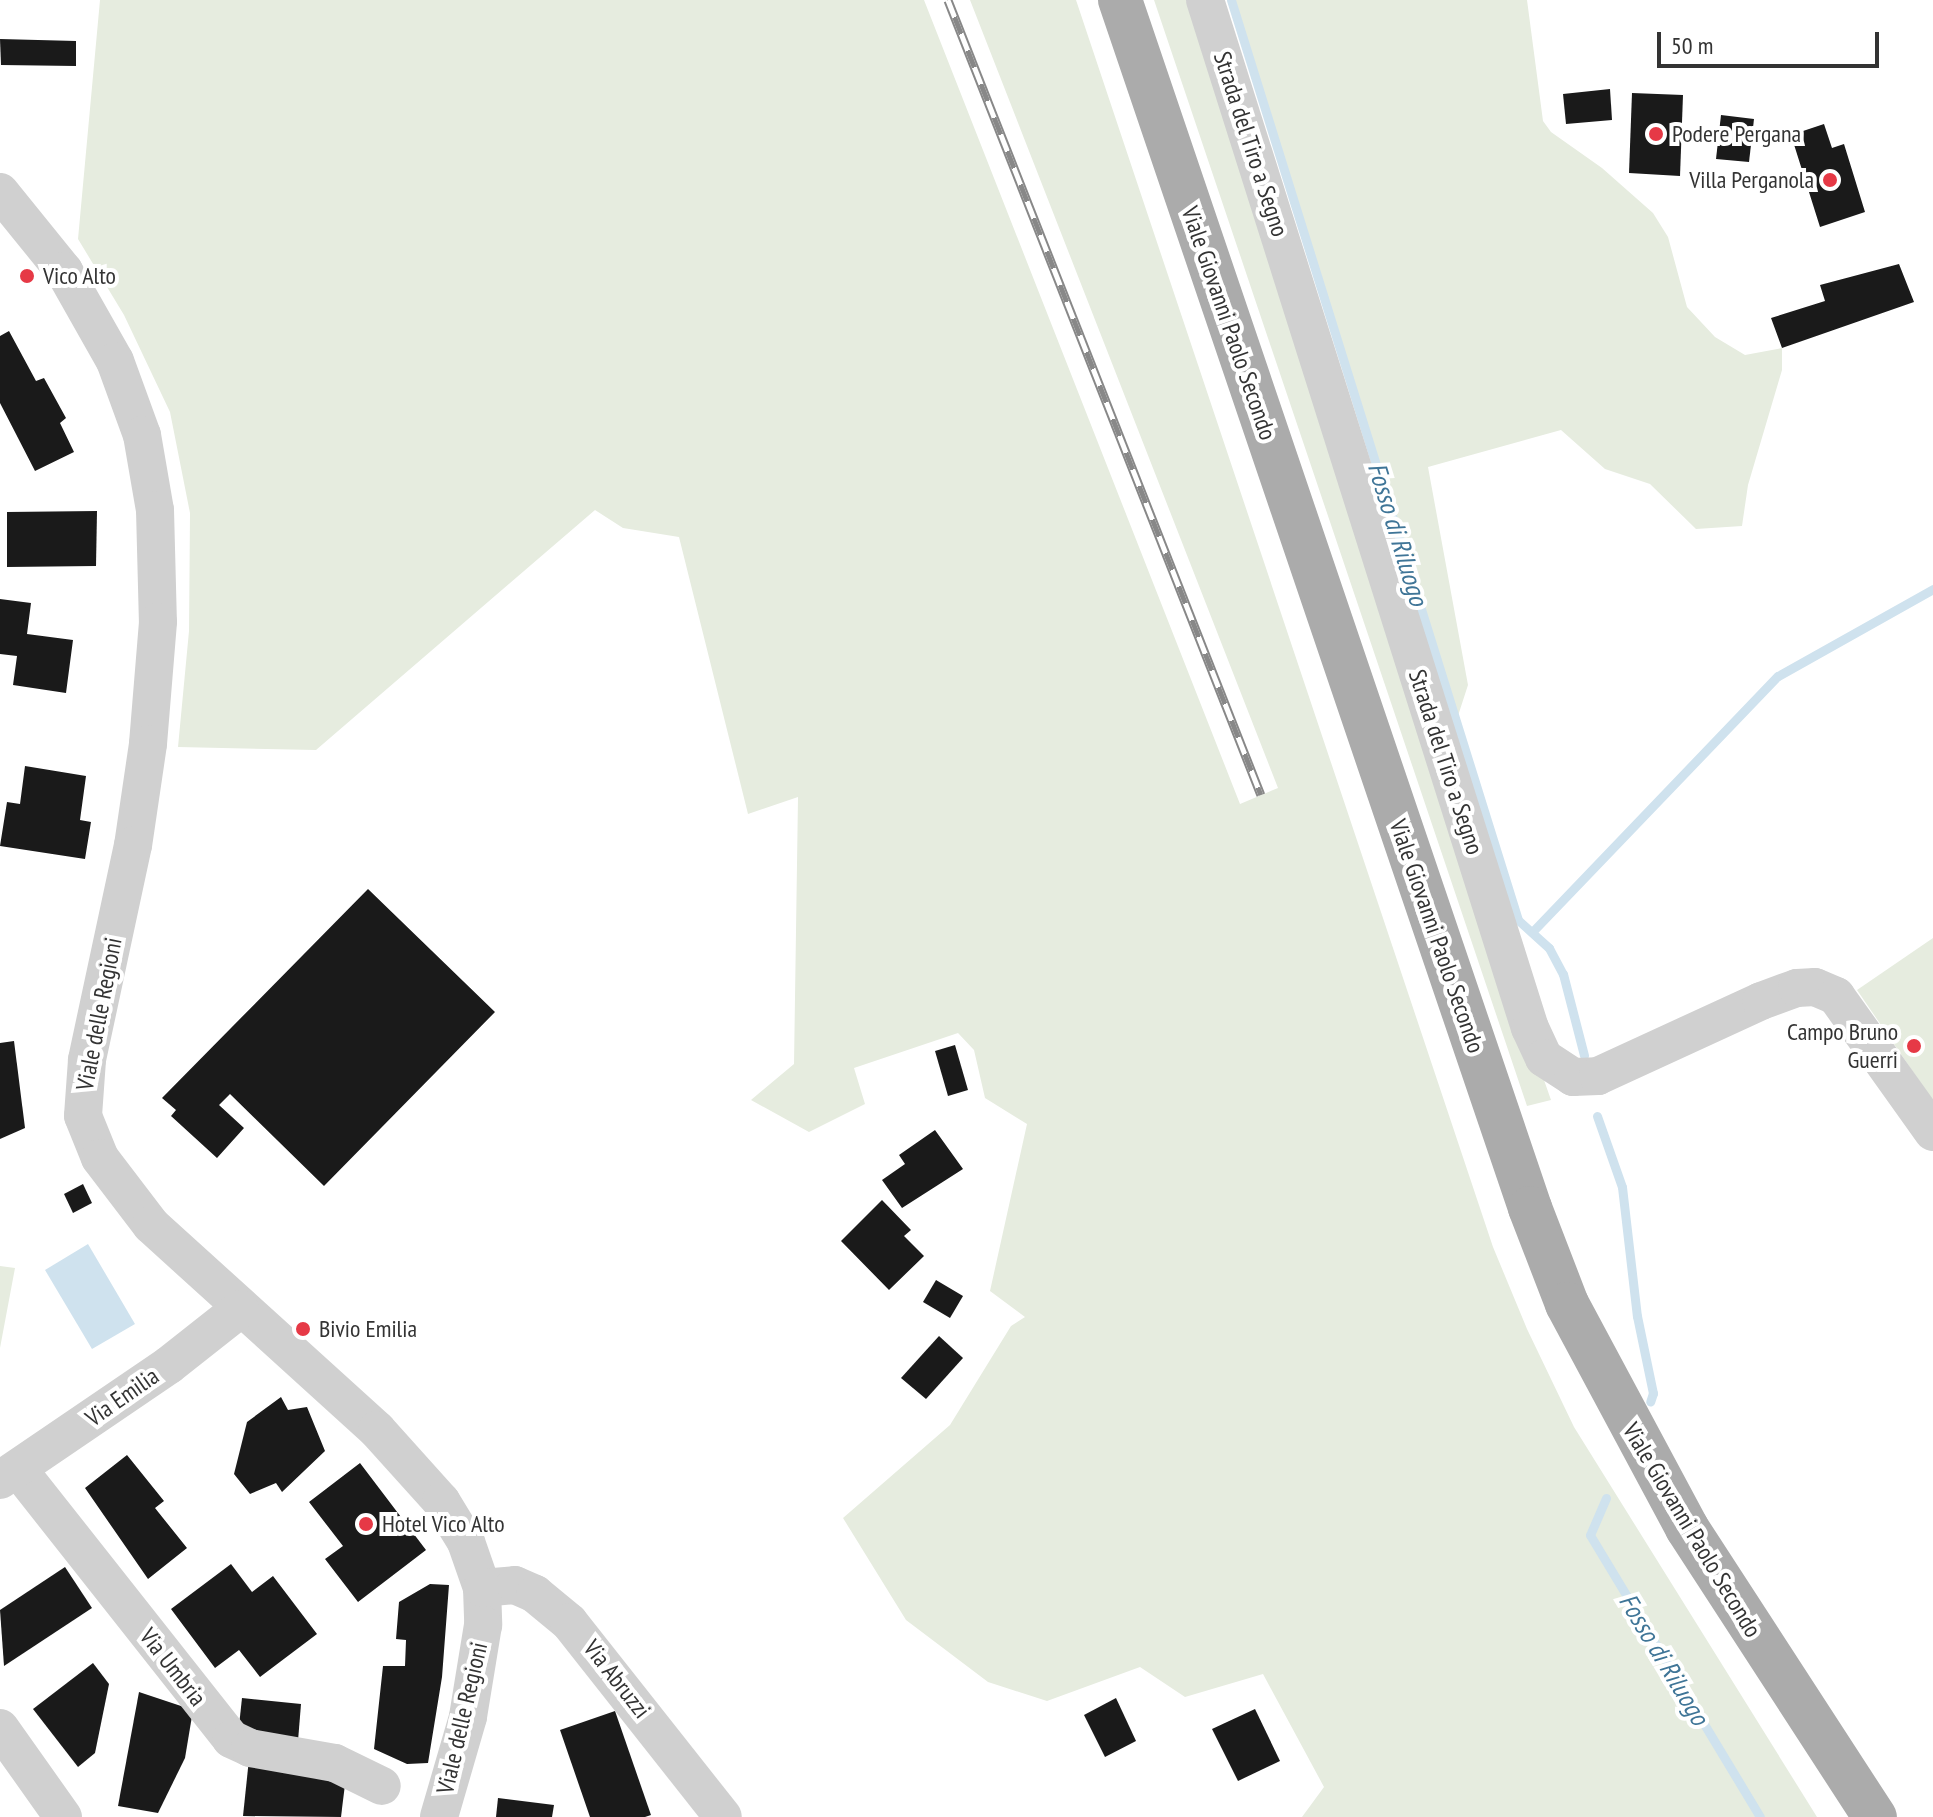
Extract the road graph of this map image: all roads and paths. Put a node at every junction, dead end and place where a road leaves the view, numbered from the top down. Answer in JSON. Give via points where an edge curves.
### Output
{"nodes":[{"id":1,"x":1120,"y":0,"type":"edge"},
{"id":2,"x":1205,"y":0,"type":"edge"},
{"id":3,"x":0,"y":192,"type":"edge"},
{"id":4,"x":1933,"y":1132,"type":"edge"},
{"id":5,"x":240,"y":1309,"type":"junction"},
{"id":6,"x":9,"y":1475,"type":"edge"},
{"id":7,"x":482,"y":1588,"type":"junction"},
{"id":8,"x":0,"y":1728,"type":"edge"},
{"id":9,"x":382,"y":1786,"type":"dead end"},
{"id":10,"x":63,"y":1817,"type":"edge"},
{"id":11,"x":439,"y":1817,"type":"edge"},
{"id":12,"x":723,"y":1817,"type":"edge"},
{"id":13,"x":1875,"y":1817,"type":"edge"}],
"edges":[{"from":1,"to":13,"type":"main road","name":"Viale Giovanni Paolo Secondo","via":[[1567,1304],[1687,1528]]},
{"from":2,"to":4,"type":"street","name":"Strada del Tiro a Segno","via":[[1530,1028],[1544,1058],[1573,1077],[1598,1076],[1761,1001],[1815,987],[1836,996]]},
{"from":3,"to":5,"type":"street","name":"Viale delle Regioni","via":[[64,271],[115,361],[142,435],[155,510],[158,611],[148,744],[136,828],[87,1060],[83,1116],[119,1187],[174,1249]]},
{"from":5,"to":6,"type":"street","name":"Via Emilia"},
{"from":5,"to":7,"type":"street","name":"Viale delle Regioni","via":[[331,1386],[429,1487],[460,1531]]},
{"from":6,"to":9,"type":"street","name":"Via Umbria","via":[[231,1739],[250,1748],[335,1763]]},
{"from":7,"to":11,"type":"street","name":"Viale delle Regioni","via":[[483,1625],[473,1691]]},
{"from":7,"to":12,"type":"street","name":"Via Abruzzi","via":[[515,1585],[564,1616]]},
{"from":8,"to":10,"type":"street"}]}
